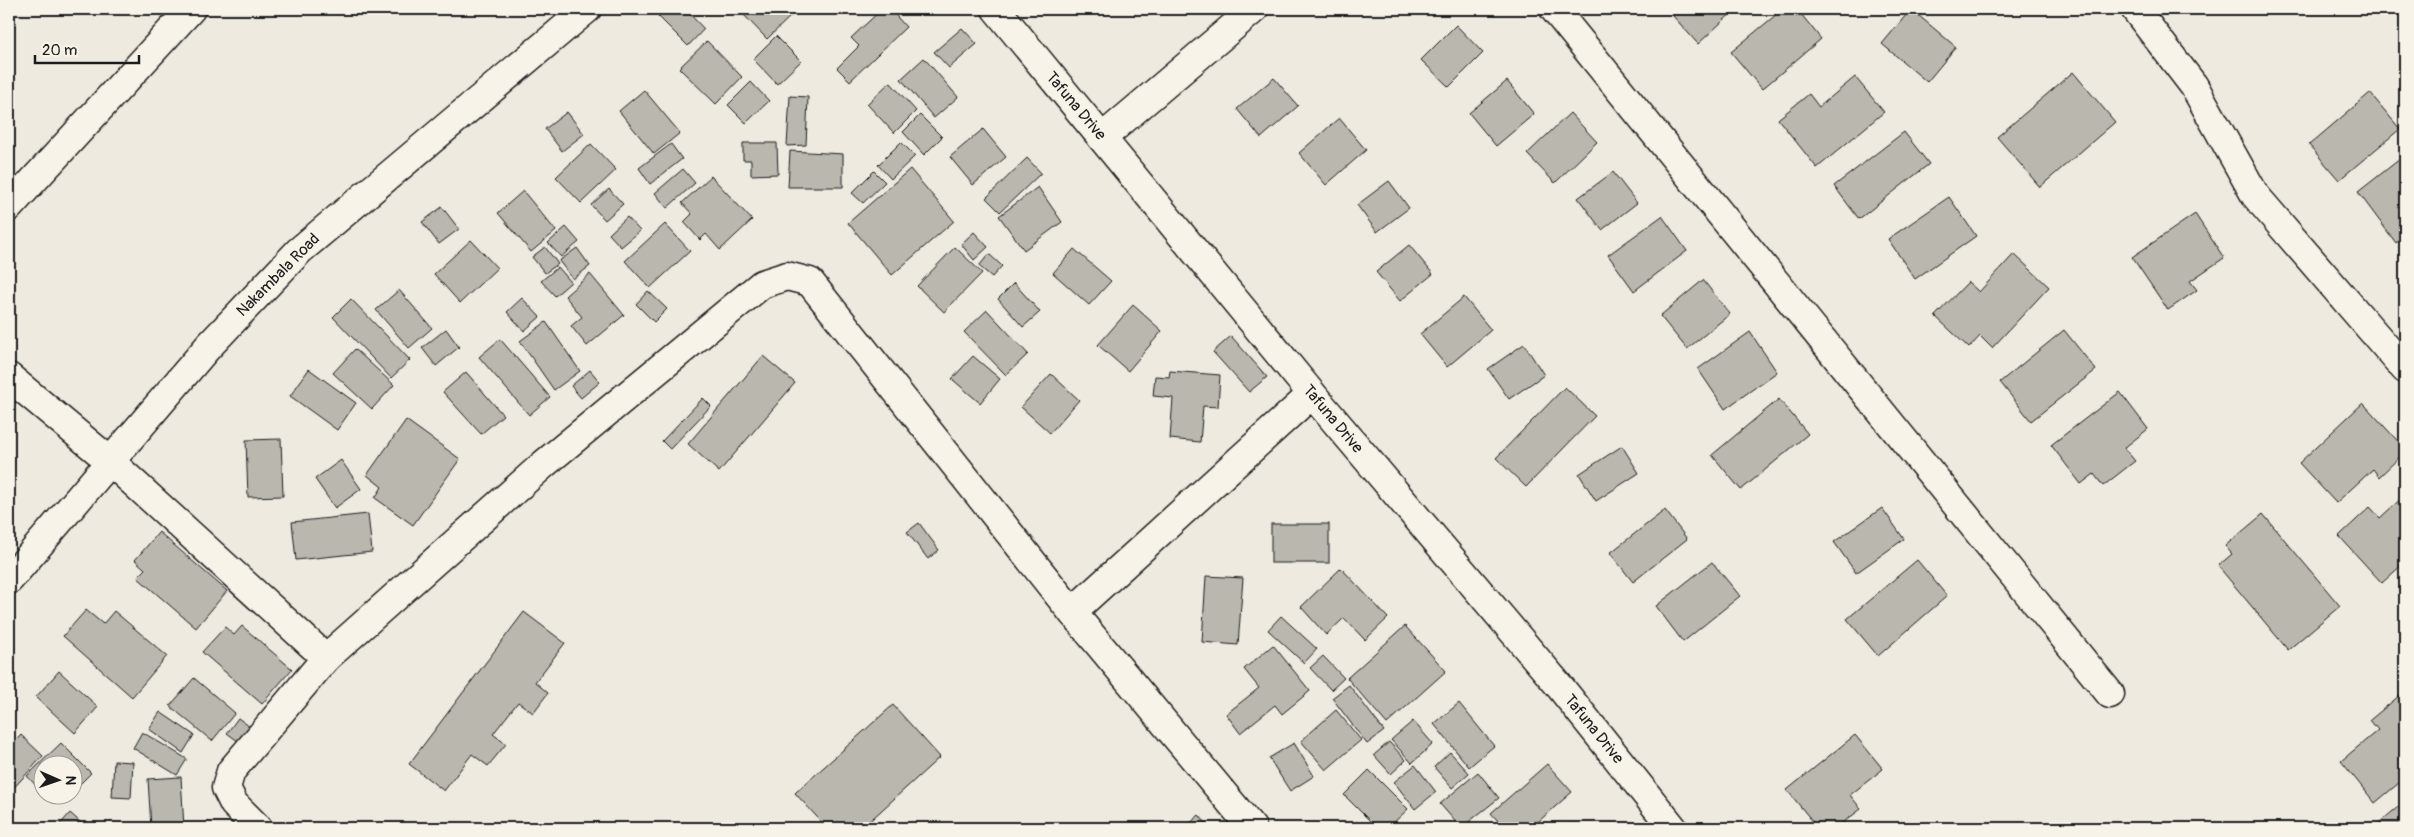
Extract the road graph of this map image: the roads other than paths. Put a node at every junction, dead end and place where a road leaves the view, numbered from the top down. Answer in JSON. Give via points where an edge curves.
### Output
{"nodes":[{"id":1,"x":191,"y":9,"type":"edge"},
{"id":2,"x":587,"y":9,"type":"edge"},
{"id":3,"x":996,"y":9,"type":"edge"},
{"id":4,"x":1254,"y":9,"type":"edge"},
{"id":5,"x":1554,"y":9,"type":"edge"},
{"id":6,"x":2136,"y":9,"type":"edge"},
{"id":7,"x":1102,"y":138,"type":"junction"},
{"id":8,"x":9,"y":207,"type":"edge"},
{"id":9,"x":2405,"y":369,"type":"edge"},
{"id":10,"x":9,"y":377,"type":"edge"},
{"id":11,"x":1312,"y":394,"type":"junction"},
{"id":12,"x":111,"y":462,"type":"junction"},
{"id":13,"x":9,"y":580,"type":"edge"},
{"id":14,"x":1072,"y":612,"type":"junction"},
{"id":15,"x":326,"y":658,"type":"junction"},
{"id":16,"x":2110,"y":694,"type":"dead end"},
{"id":17,"x":258,"y":828,"type":"edge"},
{"id":18,"x":1252,"y":828,"type":"edge"},
{"id":19,"x":1673,"y":828,"type":"edge"}],
"edges":[{"from":1,"to":8,"type":"street"},
{"from":2,"to":12,"type":"street","name":"Nakambala Road","via":[[299,250],[207,348]]},
{"from":3,"to":7,"type":"street","name":"Tafuna Drive"},
{"from":4,"to":7,"type":"street"},
{"from":5,"to":16,"type":"street"},
{"from":6,"to":9,"type":"street","via":[[2194,86],[2255,195]]},
{"from":7,"to":11,"type":"street","name":"Tafuna Drive"},
{"from":10,"to":12,"type":"street"},
{"from":11,"to":14,"type":"street"},
{"from":11,"to":19,"type":"street","name":"Tafuna Drive","via":[[1561,688]]},
{"from":12,"to":13,"type":"street","name":"Nakambala Road"},
{"from":12,"to":15,"type":"street"},
{"from":14,"to":15,"type":"street","via":[[810,282],[787,276],[762,284],[559,452]]},
{"from":14,"to":18,"type":"street"},
{"from":15,"to":17,"type":"street","via":[[231,771],[226,788],[234,804]]}]}
